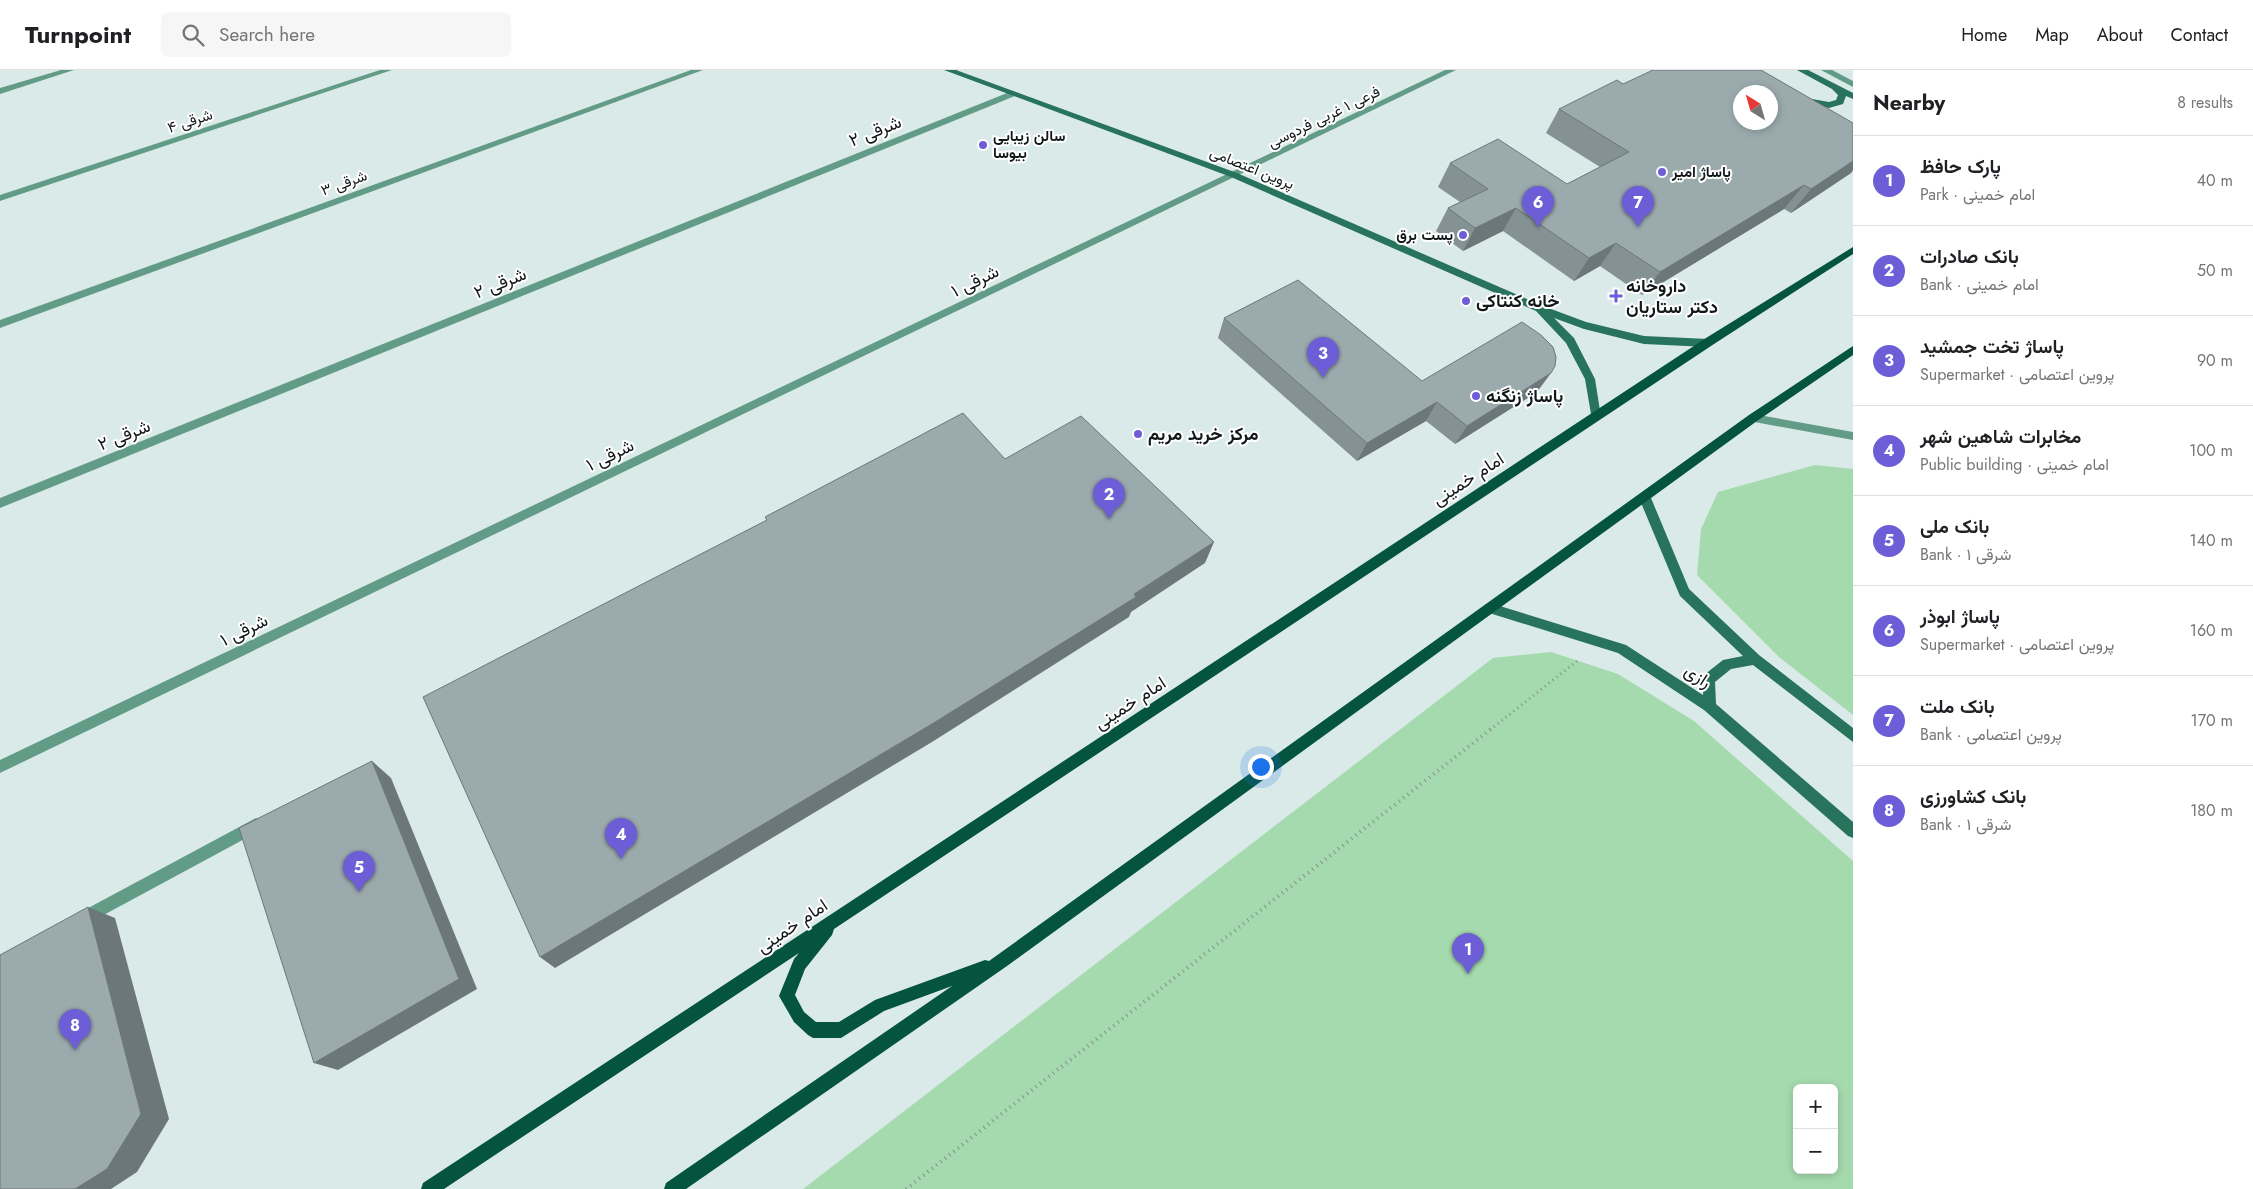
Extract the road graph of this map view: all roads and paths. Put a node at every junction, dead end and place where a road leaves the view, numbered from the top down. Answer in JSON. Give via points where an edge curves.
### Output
{"nodes":[{"id":1,"x":70,"y":70,"type":"edge"},
{"id":2,"x":388,"y":70,"type":"edge"},
{"id":3,"x":699,"y":70,"type":"edge"},
{"id":4,"x":1452,"y":70,"type":"edge"},
{"id":5,"x":1801,"y":70,"type":"edge"},
{"id":6,"x":1825,"y":70,"type":"edge"},
{"id":7,"x":1840,"y":70,"type":"edge"},
{"id":8,"x":953,"y":71,"type":"edge"},
{"id":9,"x":1853,"y":76,"type":"edge"},
{"id":10,"x":1853,"y":84,"type":"edge"},
{"id":11,"x":1835,"y":87,"type":"junction"},
{"id":12,"x":0,"y":91,"type":"edge"},
{"id":13,"x":1012,"y":94,"type":"junction"},
{"id":14,"x":1853,"y":96,"type":"edge"},
{"id":15,"x":1803,"y":97,"type":"edge"},
{"id":16,"x":1812,"y":102,"type":"junction"},
{"id":17,"x":1835,"y":114,"type":"edge"},
{"id":18,"x":1234,"y":175,"type":"junction"},
{"id":19,"x":0,"y":198,"type":"edge"},
{"id":20,"x":1853,"y":250,"type":"edge"},
{"id":21,"x":1539,"y":308,"type":"junction"},
{"id":22,"x":0,"y":324,"type":"edge"},
{"id":23,"x":1708,"y":343,"type":"junction"},
{"id":24,"x":1853,"y":350,"type":"edge"},
{"id":25,"x":1596,"y":417,"type":"junction"},
{"id":26,"x":1753,"y":418,"type":"junction"},
{"id":27,"x":1853,"y":436,"type":"edge"},
{"id":28,"x":1645,"y":498,"type":"junction"},
{"id":29,"x":0,"y":502,"type":"edge"},
{"id":30,"x":1490,"y":608,"type":"junction"},
{"id":31,"x":1600,"y":642,"type":"junction"},
{"id":32,"x":1755,"y":658,"type":"junction"},
{"id":33,"x":1709,"y":706,"type":"junction"},
{"id":34,"x":1853,"y":736,"type":"edge"},
{"id":35,"x":0,"y":767,"type":"edge"},
{"id":36,"x":269,"y":818,"type":"edge"},
{"id":37,"x":1853,"y":831,"type":"edge"},
{"id":38,"x":837,"y":918,"type":"junction"},
{"id":39,"x":70,"y":925,"type":"edge"},
{"id":40,"x":1002,"y":961,"type":"junction"},
{"id":41,"x":429,"y":1189,"type":"edge"},
{"id":42,"x":672,"y":1189,"type":"edge"},
{"id":43,"x":906,"y":1189,"type":"edge"}],
"edges":[{"from":1,"to":12,"type":"street"},
{"from":2,"to":19,"type":"street","name":"۴ شرقی"},
{"from":3,"to":22,"type":"street","name":"۳ شرقی"},
{"from":4,"to":18,"type":"street","name":"فرعی ۱ غربی فردوسی"},
{"from":5,"to":11,"type":"main road"},
{"from":6,"to":10,"type":"street"},
{"from":7,"to":9,"type":"street"},
{"from":8,"to":13,"type":"main road","name":"پروین اعتصامی"},
{"from":11,"to":14,"type":"main road"},
{"from":11,"to":16,"type":"main road","via":[[1842,95],[1840,102],[1829,105]]},
{"from":13,"to":18,"type":"main road","name":"پروین اعتصامی"},
{"from":13,"to":29,"type":"street","name":"۲ شرقی"},
{"from":15,"to":16,"type":"main road"},
{"from":16,"to":17,"type":"main road"},
{"from":18,"to":21,"type":"main road","name":"پروین اعتصامی"},
{"from":18,"to":35,"type":"street","name":"۱ شرقی"},
{"from":20,"to":23,"type":"main road","name":"امام خمینی"},
{"from":21,"to":23,"type":"main road","name":"پروین اعتصامی","via":[[1584,325],[1644,340]]},
{"from":21,"to":25,"type":"main road","via":[[1570,341],[1586,371]]},
{"from":23,"to":25,"type":"main road","name":"امام خمینی"},
{"from":24,"to":26,"type":"main road"},
{"from":25,"to":38,"type":"main road","name":"امام خمینی"},
{"from":26,"to":27,"type":"street"},
{"from":26,"to":28,"type":"main road"},
{"from":28,"to":30,"type":"main road"},
{"from":28,"to":32,"type":"main road","via":[[1684,592]]},
{"from":30,"to":31,"type":"main road","name":"رازی"},
{"from":30,"to":40,"type":"main road"},
{"from":31,"to":33,"type":"main road","name":"رازی","via":[[1622,649]]},
{"from":31,"to":43,"type":"path"},
{"from":32,"to":33,"type":"main road","via":[[1728,664],[1709,679]]},
{"from":32,"to":34,"type":"main road"},
{"from":33,"to":37,"type":"main road","name":"رازی"},
{"from":36,"to":39,"type":"street"},
{"from":38,"to":40,"type":"main road","via":[[799,964],[787,996],[799,1017],[813,1030],[841,1030],[880,1005]]},
{"from":38,"to":41,"type":"main road","name":"امام خمینی"},
{"from":40,"to":42,"type":"main road"}]}
